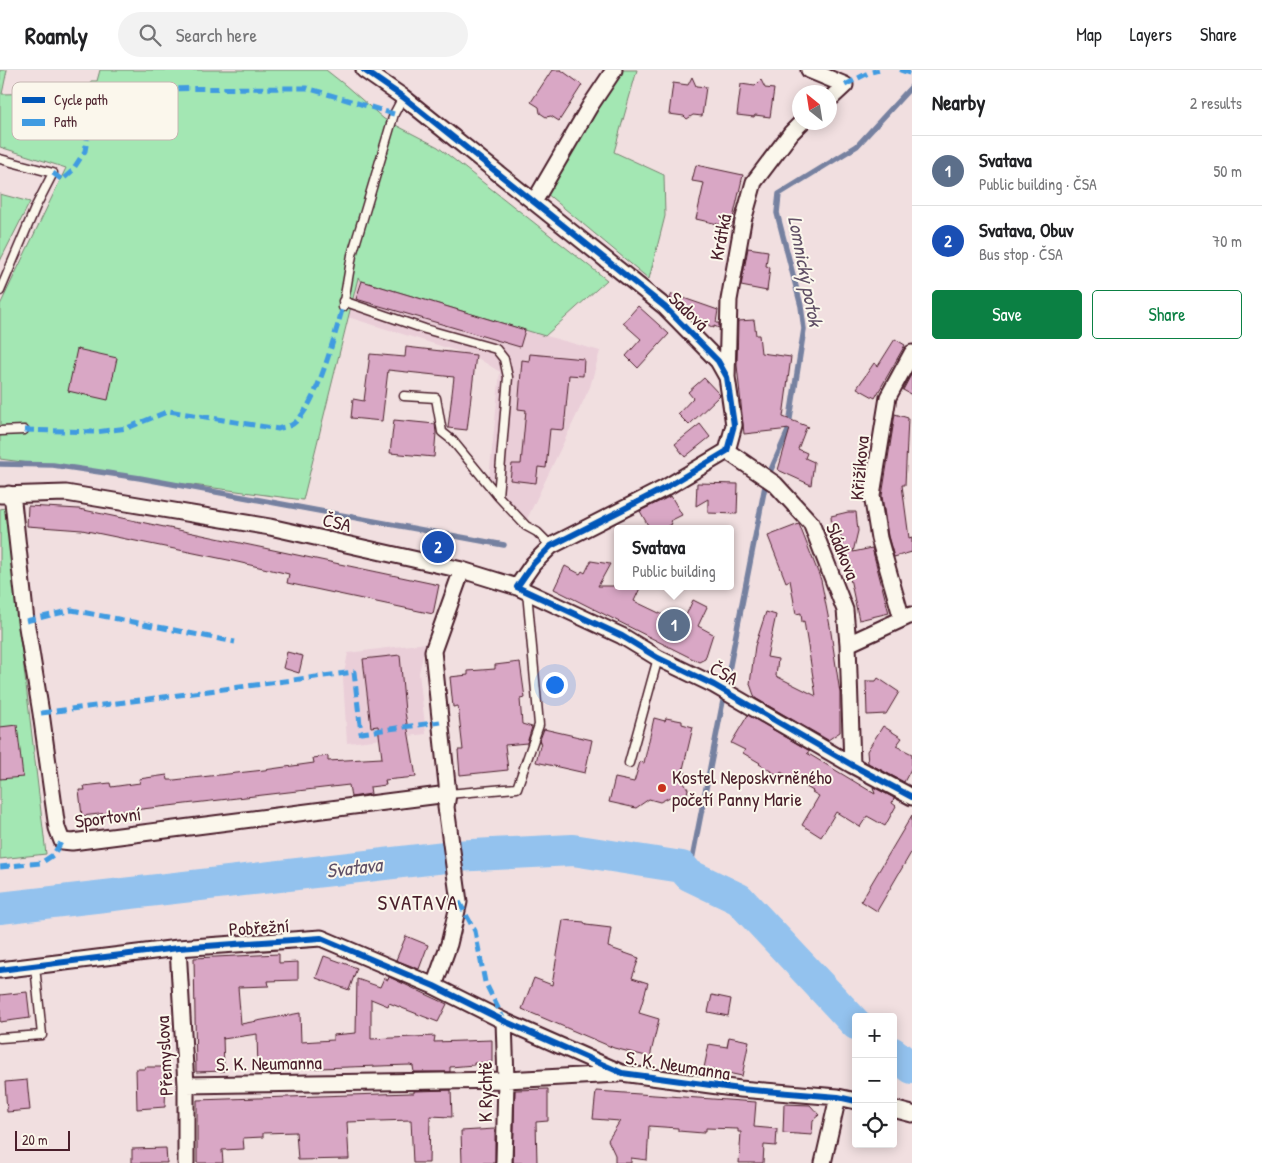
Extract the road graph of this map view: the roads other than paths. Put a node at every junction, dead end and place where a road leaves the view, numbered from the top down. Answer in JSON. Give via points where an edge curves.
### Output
{"nodes":[{"id":1,"x":364,"y":70,"type":"edge"},
{"id":2,"x":614,"y":70,"type":"edge"},
{"id":3,"x":809,"y":70,"type":"edge"},
{"id":4,"x":837,"y":92,"type":"edge"},
{"id":5,"x":403,"y":97,"type":"junction"},
{"id":6,"x":793,"y":130,"type":"edge"},
{"id":7,"x":0,"y":159,"type":"edge"},
{"id":8,"x":534,"y":202,"type":"junction"},
{"id":9,"x":0,"y":291,"type":"edge"},
{"id":10,"x":912,"y":353,"type":"edge"},
{"id":11,"x":727,"y":377,"type":"junction"},
{"id":12,"x":404,"y":396,"type":"dead end"},
{"id":13,"x":0,"y":430,"type":"edge"},
{"id":14,"x":24,"y":430,"type":"dead end"},
{"id":15,"x":727,"y":451,"type":"junction"},
{"id":16,"x":5,"y":495,"type":"edge"},
{"id":17,"x":498,"y":496,"type":"junction"},
{"id":18,"x":552,"y":546,"type":"junction"},
{"id":19,"x":462,"y":570,"type":"junction"},
{"id":20,"x":522,"y":589,"type":"junction"},
{"id":21,"x":907,"y":617,"type":"edge"},
{"id":22,"x":848,"y":644,"type":"junction"},
{"id":23,"x":658,"y":658,"type":"junction"},
{"id":24,"x":629,"y":763,"type":"dead end"},
{"id":25,"x":852,"y":766,"type":"junction"},
{"id":26,"x":912,"y":797,"type":"edge"},
{"id":27,"x":447,"y":800,"type":"junction"},
{"id":28,"x":178,"y":948,"type":"junction"},
{"id":29,"x":35,"y":966,"type":"junction"},
{"id":30,"x":0,"y":970,"type":"edge"},
{"id":31,"x":434,"y":986,"type":"junction"},
{"id":32,"x":504,"y":1021,"type":"junction"},
{"id":33,"x":0,"y":1038,"type":"edge"},
{"id":34,"x":622,"y":1073,"type":"junction"},
{"id":35,"x":506,"y":1080,"type":"junction"},
{"id":36,"x":186,"y":1084,"type":"junction"},
{"id":37,"x":838,"y":1097,"type":"junction"},
{"id":38,"x":852,"y":1100,"type":"edge"},
{"id":39,"x":897,"y":1111,"type":"edge"},
{"id":40,"x":912,"y":1114,"type":"edge"},
{"id":41,"x":186,"y":1163,"type":"edge"},
{"id":42,"x":504,"y":1163,"type":"edge"},
{"id":43,"x":823,"y":1163,"type":"edge"}],
"edges":[{"from":1,"to":5,"type":"street","name":"Sadová"},
{"from":2,"to":8,"type":"street"},
{"from":3,"to":4,"type":"street","via":[[845,85]]},
{"from":5,"to":8,"type":"street","name":"Sadová"},
{"from":5,"to":17,"type":"lane","via":[[382,150],[352,255],[343,304],[496,349],[504,359],[508,377]]},
{"from":6,"to":11,"type":"street","name":"Krátká","via":[[754,182],[742,221],[729,300]]},
{"from":7,"to":9,"type":"lane","via":[[53,173]]},
{"from":8,"to":11,"type":"street","name":"Sadová","via":[[665,307],[718,361]]},
{"from":10,"to":21,"type":"street","name":"Křižíkova","via":[[888,397],[872,495],[879,538]]},
{"from":11,"to":15,"type":"street","name":"Sadová","via":[[734,425]]},
{"from":12,"to":17,"type":"lane","via":[[436,398],[442,432]]},
{"from":13,"to":14,"type":"lane"},
{"from":15,"to":18,"type":"street"},
{"from":15,"to":22,"type":"street","name":"Sládkova","via":[[775,484],[811,523],[845,610]]},
{"from":16,"to":19,"type":"street","name":"ČSA","via":[[66,493],[164,508],[270,527]]},
{"from":16,"to":27,"type":"street","name":"Sportovní","via":[[13,502],[26,622],[56,828],[62,841]]},
{"from":17,"to":18,"type":"lane","via":[[526,526]]},
{"from":18,"to":20,"type":"street","via":[[533,564]]},
{"from":19,"to":20,"type":"street","name":"ČSA"},
{"from":19,"to":27,"type":"street","via":[[433,651]]},
{"from":20,"to":23,"type":"street","name":"ČSA","via":[[622,636]]},
{"from":20,"to":27,"type":"lane","via":[[538,726],[517,788]]},
{"from":21,"to":22,"type":"street"},
{"from":22,"to":25,"type":"street","name":"Sládkova"},
{"from":23,"to":24,"type":"lane"},
{"from":23,"to":25,"type":"street","name":"ČSA","via":[[737,697]]},
{"from":25,"to":26,"type":"street","name":"ČSA"},
{"from":27,"to":31,"type":"street","via":[[459,902]]},
{"from":28,"to":29,"type":"street","name":"Pobřežní"},
{"from":28,"to":31,"type":"street","name":"Pobřežní","via":[[321,938]]},
{"from":28,"to":36,"type":"street","name":"Přemyslova"},
{"from":29,"to":30,"type":"street","name":"Pobřežní"},
{"from":29,"to":33,"type":"lane","via":[[42,1035]]},
{"from":31,"to":32,"type":"street","name":"Pobřežní"},
{"from":32,"to":34,"type":"street","name":"S. K. Neumanna"},
{"from":32,"to":35,"type":"street","name":"K Rychtě"},
{"from":34,"to":35,"type":"street","name":"S. K. Neumanna"},
{"from":34,"to":37,"type":"street","name":"S. K. Neumanna","via":[[740,1089]]},
{"from":35,"to":36,"type":"street","name":"S. K. Neumanna"},
{"from":35,"to":42,"type":"street","name":"K Rychtě"},
{"from":36,"to":41,"type":"street","name":"Přemyslova"},
{"from":37,"to":38,"type":"street","name":"S. K. Neumanna"},
{"from":37,"to":43,"type":"street"},
{"from":39,"to":40,"type":"street"}]}
